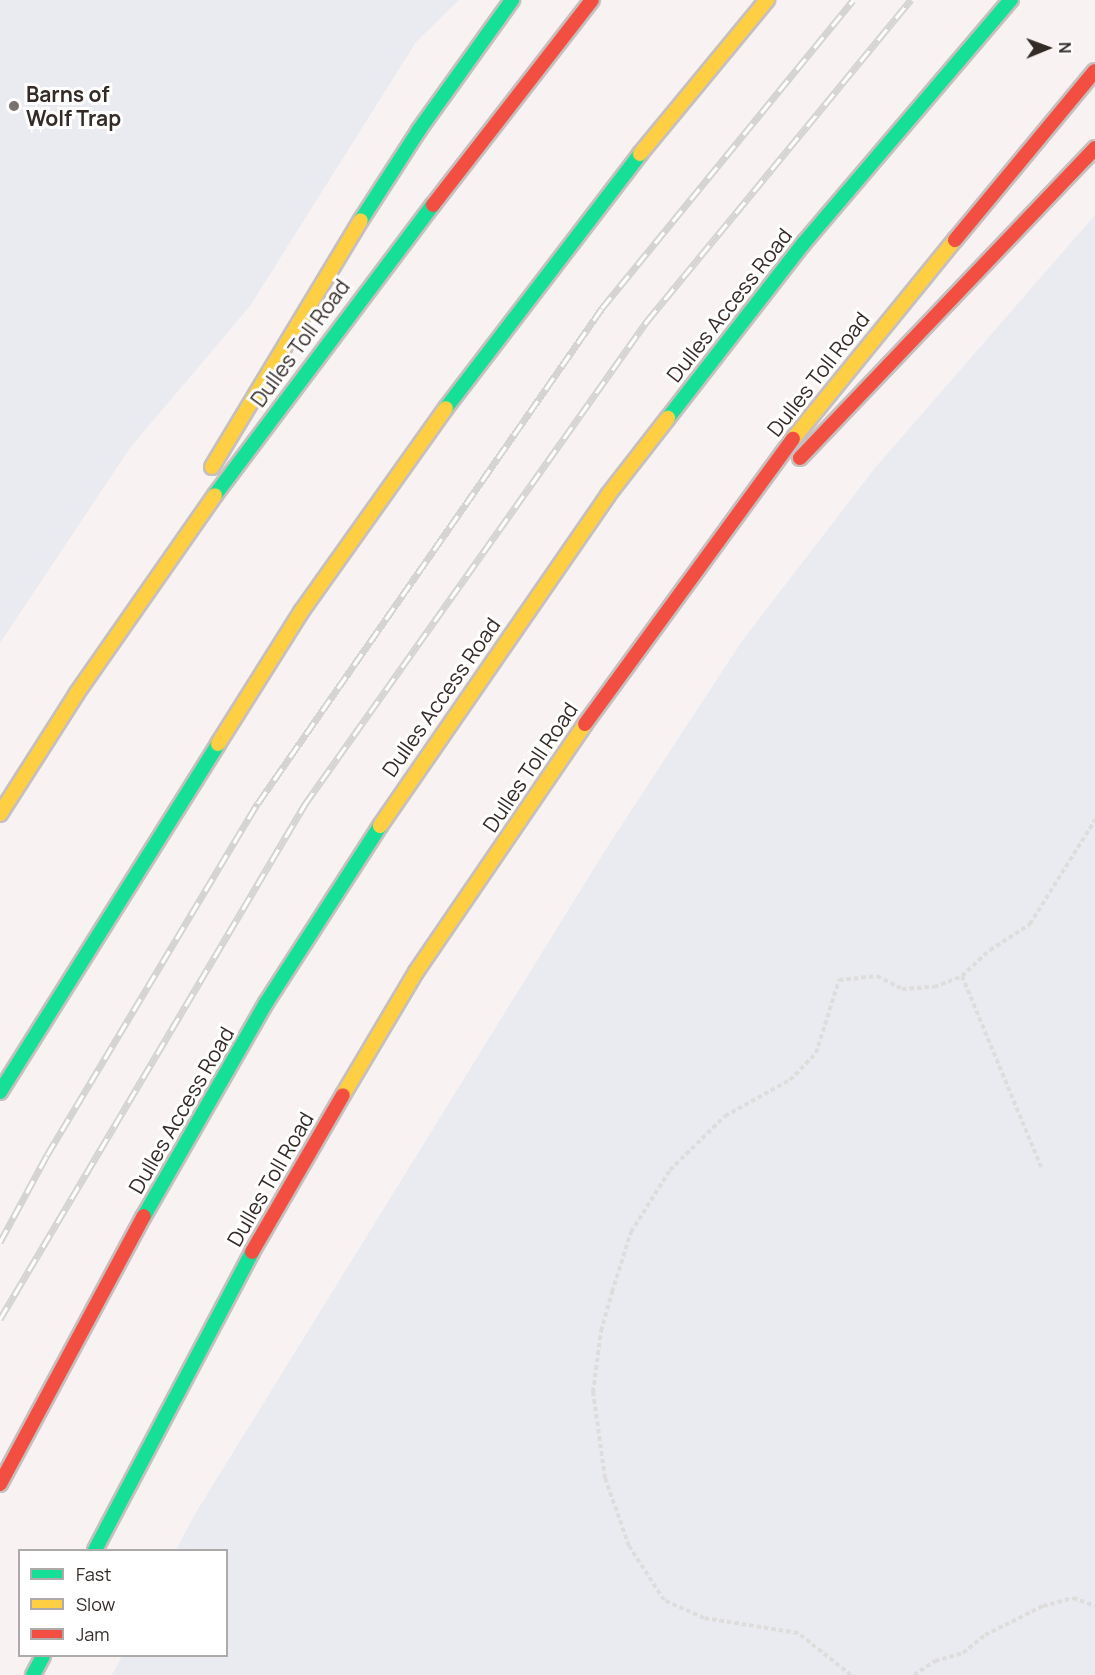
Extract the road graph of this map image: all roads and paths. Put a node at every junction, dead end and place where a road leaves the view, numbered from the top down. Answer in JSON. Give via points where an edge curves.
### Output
{"nodes":[{"id":1,"x":512,"y":0,"type":"edge"},
{"id":2,"x":592,"y":0,"type":"edge"},
{"id":3,"x":767,"y":0,"type":"edge"},
{"id":4,"x":1011,"y":0,"type":"edge"},
{"id":5,"x":1095,"y":71,"type":"edge"},
{"id":6,"x":1095,"y":148,"type":"edge"},
{"id":7,"x":206,"y":477,"type":"dead end"},
{"id":8,"x":188,"y":507,"type":"dead end"},
{"id":9,"x":690,"y":576,"type":"junction"},
{"id":10,"x":77,"y":693,"type":"junction"},
{"id":11,"x":0,"y":814,"type":"edge"},
{"id":12,"x":1095,"y":820,"type":"edge"},
{"id":13,"x":962,"y":976,"type":"junction"},
{"id":14,"x":0,"y":1092,"type":"edge"},
{"id":15,"x":1041,"y":1167,"type":"dead end"},
{"id":16,"x":0,"y":1484,"type":"edge"},
{"id":17,"x":96,"y":1549,"type":"edge"},
{"id":18,"x":1095,"y":1606,"type":"edge"},
{"id":19,"x":42,"y":1657,"type":"edge"},
{"id":20,"x":33,"y":1675,"type":"edge"},
{"id":21,"x":851,"y":1675,"type":"edge"},
{"id":22,"x":914,"y":1675,"type":"edge"}],
"edges":[{"from":1,"to":7,"type":"highway","via":[[335,260]]},
{"from":2,"to":10,"type":"highway","name":"Dulles Toll Road","via":[[329,338]]},
{"from":3,"to":14,"type":"highway","via":[[598,205],[431,428],[301,612]]},
{"from":4,"to":16,"type":"highway","name":"Dulles Access Road","via":[[803,244],[615,486],[431,747],[266,1003],[111,1273]]},
{"from":5,"to":9,"type":"highway","name":"Dulles Toll Road","via":[[825,396]]},
{"from":6,"to":9,"type":"highway"},
{"from":8,"to":10,"type":"highway"},
{"from":9,"to":17,"type":"highway","name":"Dulles Toll Road","via":[[416,972],[270,1217]]},
{"from":10,"to":11,"type":"highway","name":"Dulles Toll Road"},
{"from":12,"to":13,"type":"path","via":[[1030,924],[990,950]]},
{"from":13,"to":15,"type":"path"},
{"from":13,"to":21,"type":"path","via":[[934,987],[902,989],[877,976],[839,980],[816,1053],[790,1080],[725,1116],[670,1170],[649,1199],[631,1232],[602,1331],[593,1392],[605,1478],[629,1546],[664,1600],[704,1618],[798,1633]]},
{"from":18,"to":22,"type":"path","via":[[1073,1598],[1043,1606],[985,1635],[963,1653],[935,1661]]},
{"from":19,"to":20,"type":"highway"}]}
